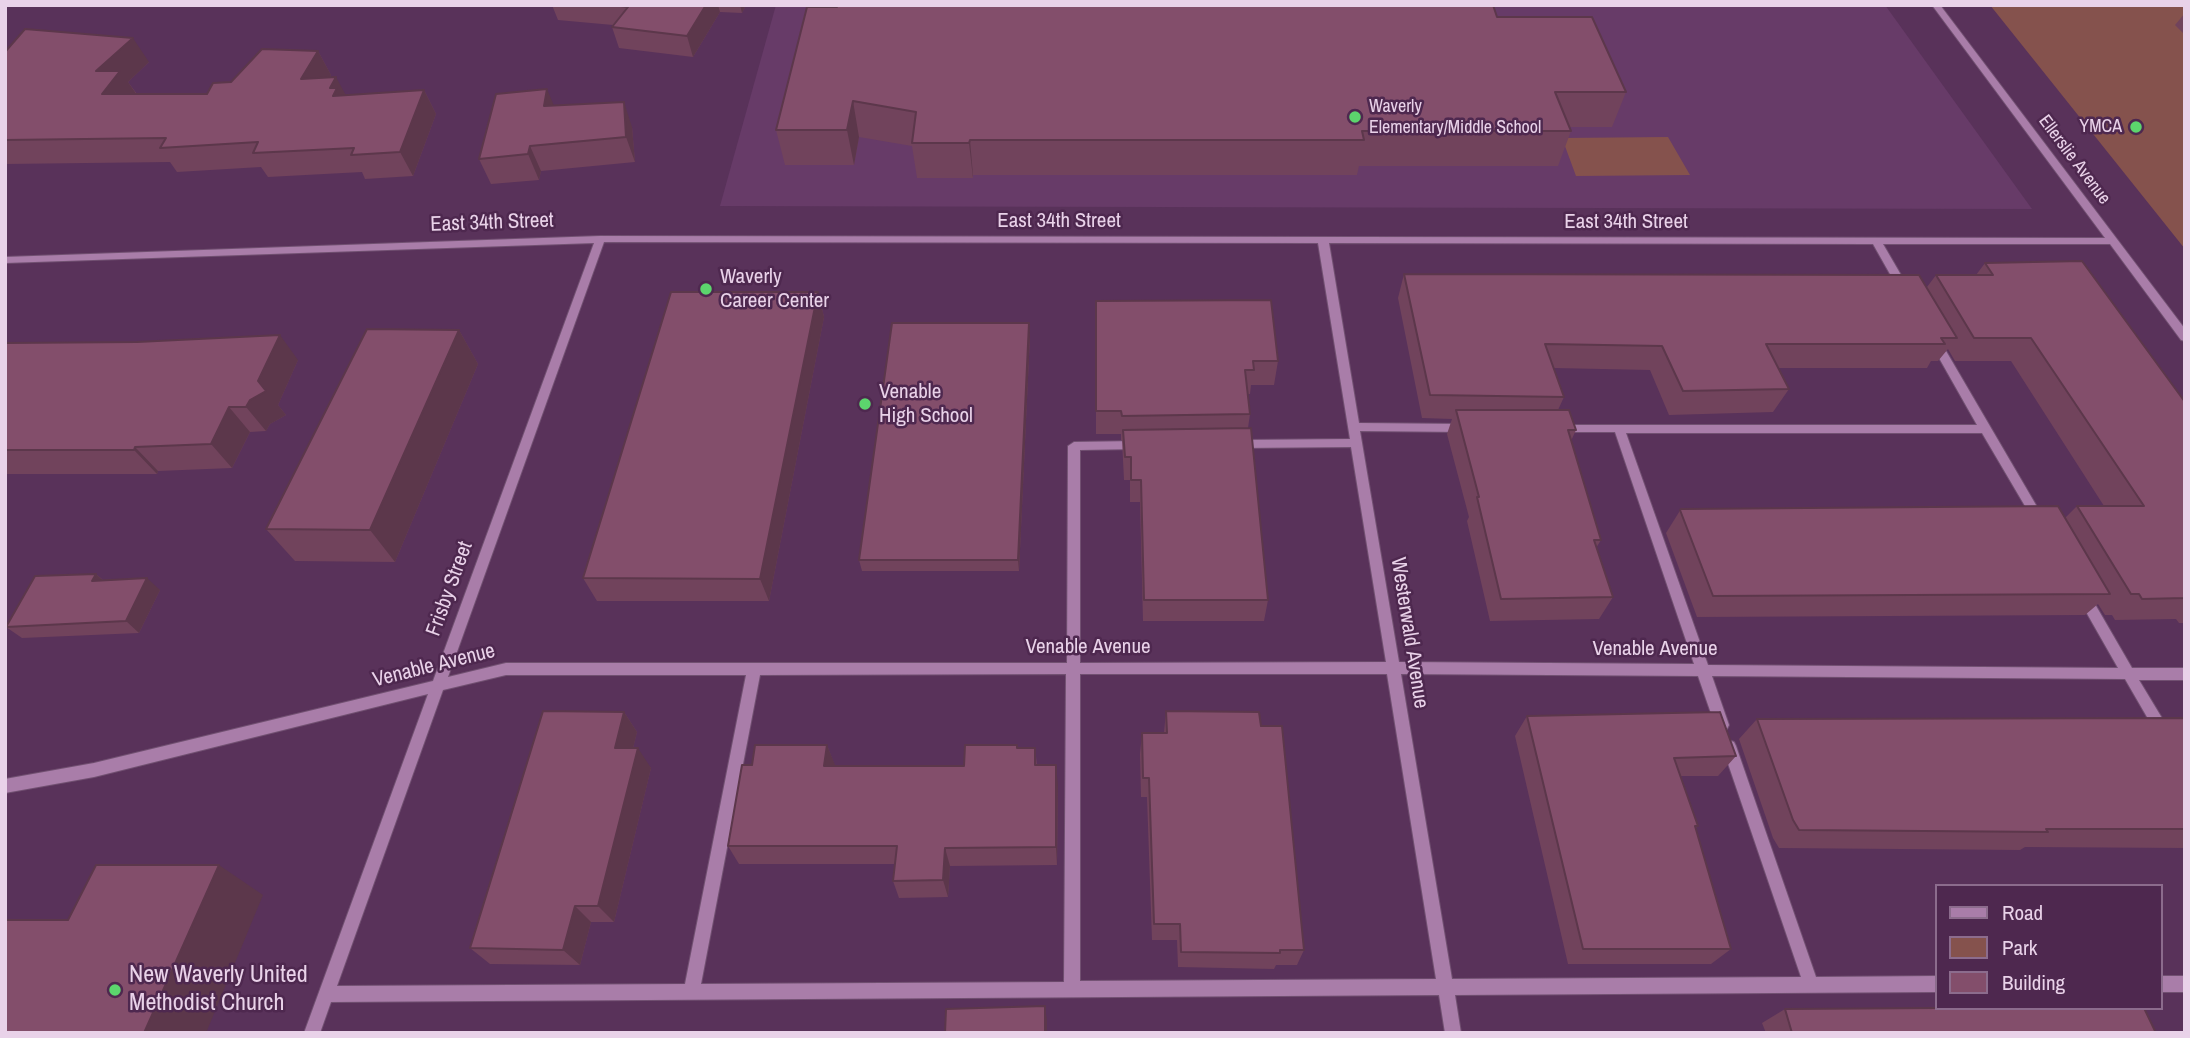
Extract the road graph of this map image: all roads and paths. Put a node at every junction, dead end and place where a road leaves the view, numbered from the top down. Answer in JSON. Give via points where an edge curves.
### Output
{"nodes":[{"id":1,"x":1936,"y":5,"type":"edge"},
{"id":2,"x":600,"y":239,"type":"junction"},
{"id":3,"x":1323,"y":240,"type":"junction"},
{"id":4,"x":2113,"y":241,"type":"junction"},
{"id":5,"x":1877,"y":242,"type":"junction"},
{"id":6,"x":5,"y":260,"type":"edge"},
{"id":7,"x":1911,"y":300,"type":"edge"},
{"id":8,"x":1931,"y":335,"type":"edge"},
{"id":9,"x":2185,"y":337,"type":"edge"},
{"id":10,"x":1354,"y":427,"type":"junction"},
{"id":11,"x":1479,"y":428,"type":"edge"},
{"id":12,"x":1549,"y":428,"type":"edge"},
{"id":13,"x":1619,"y":428,"type":"junction"},
{"id":14,"x":1986,"y":429,"type":"junction"},
{"id":15,"x":1356,"y":443,"type":"junction"},
{"id":16,"x":1222,"y":444,"type":"edge"},
{"id":17,"x":1155,"y":445,"type":"edge"},
{"id":18,"x":2047,"y":533,"type":"edge"},
{"id":19,"x":2074,"y":580,"type":"edge"},
{"id":20,"x":1074,"y":668,"type":"junction"},
{"id":21,"x":1394,"y":668,"type":"junction"},
{"id":22,"x":754,"y":669,"type":"junction"},
{"id":23,"x":1703,"y":671,"type":"junction"},
{"id":24,"x":2128,"y":673,"type":"junction"},
{"id":25,"x":2185,"y":674,"type":"edge"},
{"id":26,"x":437,"y":687,"type":"junction"},
{"id":27,"x":2171,"y":746,"type":"edge"},
{"id":28,"x":5,"y":786,"type":"edge"},
{"id":29,"x":1934,"y":984,"type":"edge"},
{"id":30,"x":2162,"y":984,"type":"edge"},
{"id":31,"x":2185,"y":984,"type":"edge"},
{"id":32,"x":1811,"y":985,"type":"junction"},
{"id":33,"x":1446,"y":987,"type":"junction"},
{"id":34,"x":1072,"y":989,"type":"junction"},
{"id":35,"x":692,"y":991,"type":"junction"},
{"id":36,"x":327,"y":994,"type":"junction"},
{"id":37,"x":312,"y":1033,"type":"edge"},
{"id":38,"x":1453,"y":1033,"type":"edge"}],
"edges":[{"from":1,"to":4,"type":"street","name":"Ellerslie Avenue"},
{"from":2,"to":3,"type":"street","name":"East 34th Street"},
{"from":2,"to":6,"type":"street","name":"East 34th Street"},
{"from":2,"to":26,"type":"street","name":"Frisby Street"},
{"from":3,"to":5,"type":"street","name":"East 34th Street"},
{"from":3,"to":10,"type":"street","name":"Westerwald Avenue"},
{"from":4,"to":5,"type":"street","name":"East 34th Street"},
{"from":4,"to":9,"type":"street","name":"Ellerslie Avenue"},
{"from":5,"to":7,"type":"street"},
{"from":8,"to":14,"type":"street"},
{"from":10,"to":11,"type":"street"},
{"from":10,"to":15,"type":"street","name":"Westerwald Avenue"},
{"from":12,"to":13,"type":"street"},
{"from":13,"to":14,"type":"street"},
{"from":13,"to":23,"type":"street"},
{"from":14,"to":18,"type":"street"},
{"from":15,"to":16,"type":"street"},
{"from":15,"to":21,"type":"street","name":"Westerwald Avenue"},
{"from":17,"to":20,"type":"street","via":[[1074,446]]},
{"from":19,"to":24,"type":"street"},
{"from":20,"to":21,"type":"street","name":"Venable Avenue"},
{"from":20,"to":22,"type":"street","name":"Venable Avenue"},
{"from":20,"to":34,"type":"street"},
{"from":21,"to":23,"type":"street","name":"Venable Avenue"},
{"from":21,"to":33,"type":"street","name":"Westerwald Avenue"},
{"from":22,"to":26,"type":"street","name":"Venable Avenue","via":[[506,669]]},
{"from":22,"to":35,"type":"street"},
{"from":23,"to":24,"type":"street","name":"Venable Avenue"},
{"from":23,"to":32,"type":"street"},
{"from":24,"to":25,"type":"street","name":"Venable Avenue"},
{"from":24,"to":27,"type":"street"},
{"from":26,"to":28,"type":"street","name":"Venable Avenue","via":[[94,770]]},
{"from":26,"to":36,"type":"street","name":"Frisby Street"},
{"from":29,"to":32,"type":"street"},
{"from":30,"to":31,"type":"street"},
{"from":32,"to":33,"type":"street"},
{"from":33,"to":34,"type":"street"},
{"from":33,"to":38,"type":"street","name":"Westerwald Avenue"},
{"from":34,"to":35,"type":"street"},
{"from":35,"to":36,"type":"street"},
{"from":36,"to":37,"type":"street","name":"Frisby Street"}]}
